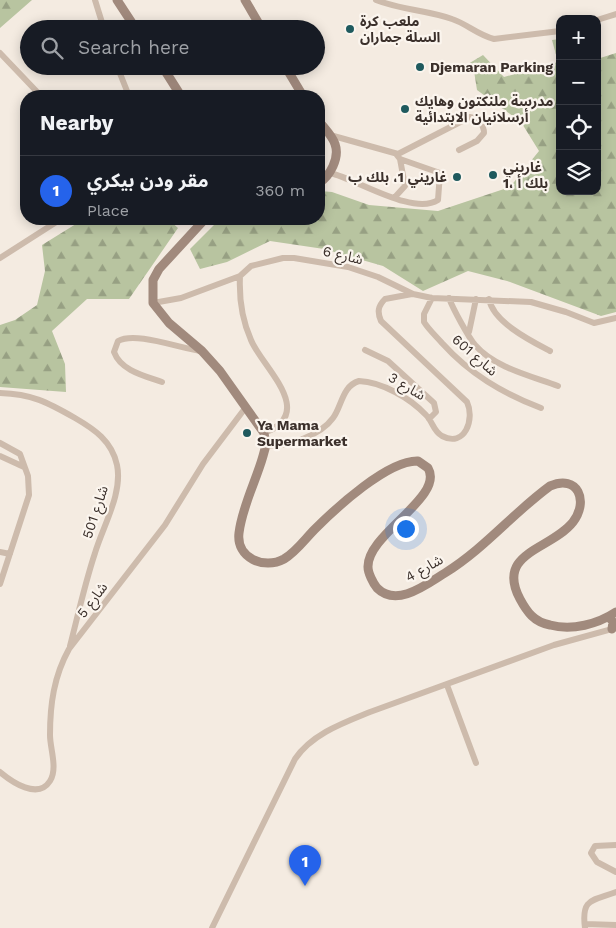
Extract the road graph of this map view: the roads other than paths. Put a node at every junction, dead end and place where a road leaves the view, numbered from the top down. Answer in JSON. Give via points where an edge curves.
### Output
{"nodes":[{"id":1,"x":95,"y":0,"type":"edge"},
{"id":2,"x":117,"y":0,"type":"edge"},
{"id":3,"x":245,"y":0,"type":"edge"},
{"id":4,"x":376,"y":0,"type":"edge"},
{"id":5,"x":616,"y":14,"type":"edge"},
{"id":6,"x":601,"y":19,"type":"edge"},
{"id":7,"x":101,"y":20,"type":"edge"},
{"id":8,"x":130,"y":20,"type":"edge"},
{"id":9,"x":257,"y":20,"type":"edge"},
{"id":10,"x":556,"y":31,"type":"edge"},
{"id":11,"x":0,"y":53,"type":"edge"},
{"id":12,"x":20,"y":74,"type":"edge"},
{"id":13,"x":21,"y":75,"type":"edge"},
{"id":14,"x":121,"y":75,"type":"edge"},
{"id":15,"x":168,"y":75,"type":"edge"},
{"id":16,"x":290,"y":75,"type":"edge"},
{"id":17,"x":35,"y":90,"type":"edge"},
{"id":18,"x":127,"y":90,"type":"edge"},
{"id":19,"x":177,"y":90,"type":"edge"},
{"id":20,"x":299,"y":90,"type":"edge"},
{"id":21,"x":325,"y":128,"type":"edge"},
{"id":22,"x":330,"y":135,"type":"junction"},
{"id":23,"x":459,"y":150,"type":"dead end"},
{"id":24,"x":398,"y":157,"type":"junction"},
{"id":25,"x":330,"y":173,"type":"junction"},
{"id":26,"x":325,"y":178,"type":"edge"},
{"id":27,"x":395,"y":197,"type":"junction"},
{"id":28,"x":52,"y":225,"type":"edge"},
{"id":29,"x":199,"y":225,"type":"edge"},
{"id":30,"x":0,"y":258,"type":"edge"},
{"id":31,"x":240,"y":276,"type":"junction"},
{"id":32,"x":413,"y":294,"type":"junction"},
{"id":33,"x":432,"y":298,"type":"junction"},
{"id":34,"x":448,"y":298,"type":"junction"},
{"id":35,"x":476,"y":299,"type":"junction"},
{"id":36,"x":489,"y":299,"type":"junction"},
{"id":37,"x":153,"y":303,"type":"junction"},
{"id":38,"x":616,"y":318,"type":"edge"},
{"id":39,"x":468,"y":332,"type":"junction"},
{"id":40,"x":365,"y":350,"type":"dead end"},
{"id":41,"x":202,"y":351,"type":"junction"},
{"id":42,"x":550,"y":351,"type":"dead end"},
{"id":43,"x":162,"y":382,"type":"dead end"},
{"id":44,"x":558,"y":386,"type":"dead end"},
{"id":45,"x":0,"y":393,"type":"edge"},
{"id":46,"x":246,"y":407,"type":"junction"},
{"id":47,"x":541,"y":408,"type":"dead end"},
{"id":48,"x":429,"y":419,"type":"junction"},
{"id":49,"x":264,"y":433,"type":"junction"},
{"id":50,"x":0,"y":443,"type":"edge"},
{"id":51,"x":266,"y":446,"type":"junction"},
{"id":52,"x":0,"y":456,"type":"edge"},
{"id":53,"x":24,"y":467,"type":"junction"},
{"id":54,"x":0,"y":552,"type":"edge"},
{"id":55,"x":10,"y":554,"type":"junction"},
{"id":56,"x":0,"y":584,"type":"edge"},
{"id":57,"x":613,"y":615,"type":"edge"},
{"id":58,"x":614,"y":629,"type":"edge"},
{"id":59,"x":70,"y":649,"type":"junction"},
{"id":60,"x":447,"y":685,"type":"junction"},
{"id":61,"x":476,"y":763,"type":"dead end"},
{"id":62,"x":0,"y":772,"type":"edge"},
{"id":63,"x":616,"y":845,"type":"edge"},
{"id":64,"x":616,"y":872,"type":"edge"},
{"id":65,"x":616,"y":892,"type":"edge"},
{"id":66,"x":585,"y":926,"type":"edge"},
{"id":67,"x":616,"y":926,"type":"edge"},
{"id":68,"x":212,"y":928,"type":"edge"}],
"edges":[{"from":1,"to":7,"type":"street"},
{"from":2,"to":8,"type":"street"},
{"from":3,"to":9,"type":"street"},
{"from":4,"to":10,"type":"street","via":[[405,10],[454,19],[484,37],[494,39]]},
{"from":5,"to":6,"type":"street"},
{"from":11,"to":12,"type":"street"},
{"from":13,"to":17,"type":"street"},
{"from":14,"to":18,"type":"street"},
{"from":15,"to":19,"type":"street"},
{"from":16,"to":20,"type":"street"},
{"from":21,"to":22,"type":"street"},
{"from":22,"to":24,"type":"street"},
{"from":22,"to":25,"type":"street","via":[[336,149]]},
{"from":23,"to":24,"type":"street","via":[[477,141],[484,133],[482,125],[474,118],[470,117]]},
{"from":24,"to":27,"type":"street","via":[[404,186]]},
{"from":24,"to":27,"type":"street","via":[[440,173],[439,196],[431,205]]},
{"from":25,"to":26,"type":"street"},
{"from":25,"to":27,"type":"street"},
{"from":28,"to":30,"type":"street"},
{"from":29,"to":37,"type":"street","via":[[159,268],[153,280]]},
{"from":31,"to":32,"type":"street","name":"شارع 6","via":[[251,266],[294,258],[348,267]]},
{"from":31,"to":37,"type":"street","name":"شارع 6","via":[[181,298]]},
{"from":31,"to":49,"type":"street","via":[[240,300],[250,338],[278,379],[285,398],[286,412],[282,422]]},
{"from":32,"to":33,"type":"street","name":"شارع 6"},
{"from":32,"to":48,"type":"street","name":"شارع 3","via":[[385,299],[378,309],[381,321],[463,397],[471,415],[468,429],[451,439],[439,434]]},
{"from":33,"to":34,"type":"street","name":"شارع 6"},
{"from":33,"to":47,"type":"street","name":"شارع 601","via":[[424,314],[424,322],[446,348],[484,381]]},
{"from":34,"to":35,"type":"street","name":"شارع 6"},
{"from":34,"to":39,"type":"street"},
{"from":35,"to":36,"type":"street","name":"شارع 6"},
{"from":35,"to":39,"type":"street"},
{"from":36,"to":38,"type":"street","name":"شارع 6","via":[[545,305],[594,323]]},
{"from":36,"to":42,"type":"street","via":[[491,308],[503,320]]},
{"from":37,"to":41,"type":"street","via":[[169,324]]},
{"from":39,"to":44,"type":"street","via":[[476,347],[491,358]]},
{"from":40,"to":48,"type":"street","via":[[388,361],[434,403],[436,412]]},
{"from":41,"to":43,"type":"street","via":[[140,339],[118,341],[114,352],[118,360],[132,371]]},
{"from":41,"to":46,"type":"street"},
{"from":45,"to":59,"type":"street","name":"شارع 501","via":[[37,398],[90,427],[101,435],[117,466],[115,494],[95,552]]},
{"from":46,"to":49,"type":"street","name":"شارع 4"},
{"from":46,"to":59,"type":"street","name":"شارع 5","via":[[203,464],[165,525]]},
{"from":48,"to":51,"type":"street","name":"شارع 3","via":[[386,388],[359,381],[347,389],[329,423],[296,442]]},
{"from":49,"to":51,"type":"street","name":"شارع 4"},
{"from":50,"to":53,"type":"street","via":[[19,453]]},
{"from":51,"to":57,"type":"street","name":"شارع 4","via":[[239,536],[245,554],[259,563],[277,562],[288,556],[341,504],[380,476],[411,460],[418,461],[428,468],[430,480],[420,499],[381,539],[368,567],[375,585],[384,593],[409,593],[455,567],[550,486],[563,482],[574,487],[582,498],[575,518],[559,534],[517,564],[512,578],[516,591],[527,612],[542,623],[560,627],[592,623]]},
{"from":52,"to":53,"type":"street"},
{"from":53,"to":55,"type":"street","via":[[29,485],[28,502]]},
{"from":54,"to":55,"type":"street"},
{"from":55,"to":56,"type":"street"},
{"from":57,"to":58,"type":"street"},
{"from":58,"to":60,"type":"street","via":[[554,645]]},
{"from":59,"to":62,"type":"street","name":"شارع 5","via":[[52,693],[50,737],[54,772],[50,782],[32,790]]},
{"from":60,"to":61,"type":"street"},
{"from":60,"to":68,"type":"street","via":[[353,718],[316,737],[302,749]]},
{"from":63,"to":64,"type":"street","via":[[595,846],[590,853],[597,862]]},
{"from":65,"to":66,"type":"street","via":[[586,904]]},
{"from":66,"to":67,"type":"street"}]}
